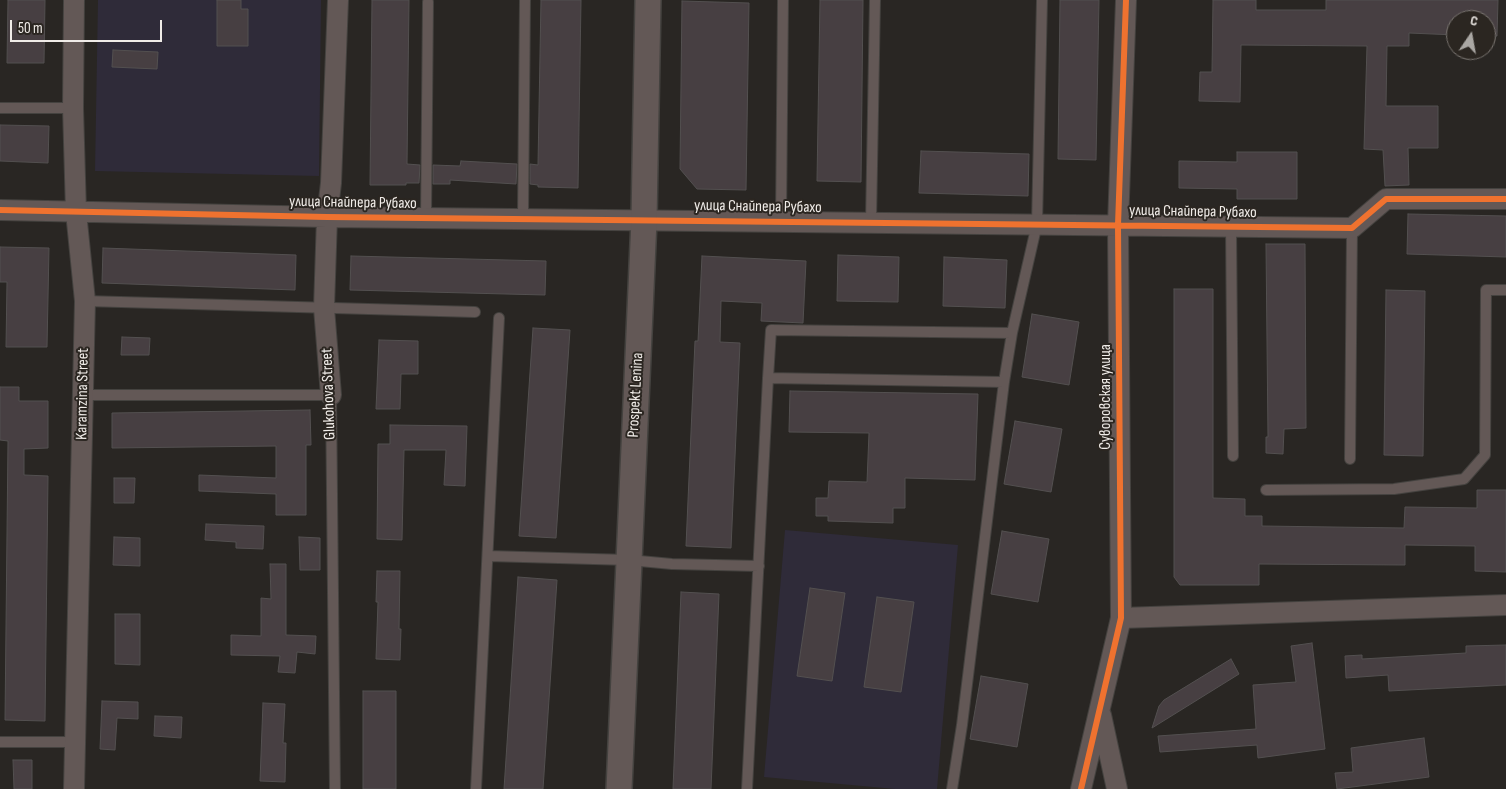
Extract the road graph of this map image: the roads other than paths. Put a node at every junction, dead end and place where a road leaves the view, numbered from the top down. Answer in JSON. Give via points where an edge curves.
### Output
{"nodes":[{"id":1,"x":74,"y":0,"type":"edge"},
{"id":2,"x":338,"y":0,"type":"edge"},
{"id":3,"x":525,"y":0,"type":"edge"},
{"id":4,"x":648,"y":0,"type":"edge"},
{"id":5,"x":783,"y":0,"type":"edge"},
{"id":6,"x":875,"y":0,"type":"edge"},
{"id":7,"x":1042,"y":0,"type":"edge"},
{"id":8,"x":1126,"y":0,"type":"edge"},
{"id":9,"x":428,"y":2,"type":"dead end"},
{"id":10,"x":0,"y":108,"type":"edge"},
{"id":11,"x":73,"y":108,"type":"junction"},
{"id":12,"x":1506,"y":199,"type":"edge"},
{"id":13,"x":0,"y":210,"type":"edge"},
{"id":14,"x":76,"y":212,"type":"junction"},
{"id":15,"x":327,"y":217,"type":"junction"},
{"id":16,"x":426,"y":218,"type":"junction"},
{"id":17,"x":523,"y":219,"type":"junction"},
{"id":18,"x":644,"y":220,"type":"junction"},
{"id":19,"x":781,"y":222,"type":"junction"},
{"id":20,"x":871,"y":222,"type":"junction"},
{"id":21,"x":1037,"y":224,"type":"junction"},
{"id":22,"x":1118,"y":225,"type":"junction"},
{"id":23,"x":1231,"y":226,"type":"junction"},
{"id":24,"x":1352,"y":228,"type":"junction"},
{"id":25,"x":1506,"y":290,"type":"edge"},
{"id":26,"x":84,"y":301,"type":"junction"},
{"id":27,"x":324,"y":308,"type":"junction"},
{"id":28,"x":475,"y":312,"type":"dead end"},
{"id":29,"x":499,"y":318,"type":"dead end"},
{"id":30,"x":1012,"y":333,"type":"junction"},
{"id":31,"x":768,"y":378,"type":"junction"},
{"id":32,"x":1004,"y":382,"type":"junction"},
{"id":33,"x":83,"y":394,"type":"junction"},
{"id":34,"x":331,"y":395,"type":"junction"},
{"id":35,"x":1233,"y":456,"type":"dead end"},
{"id":36,"x":1350,"y":459,"type":"dead end"},
{"id":37,"x":1266,"y":490,"type":"dead end"},
{"id":38,"x":488,"y":556,"type":"junction"},
{"id":39,"x":629,"y":560,"type":"junction"},
{"id":40,"x":759,"y":566,"type":"junction"},
{"id":41,"x":1506,"y":605,"type":"edge"},
{"id":42,"x":1121,"y":618,"type":"junction"},
{"id":43,"x":1100,"y":708,"type":"junction"},
{"id":44,"x":0,"y":742,"type":"edge"},
{"id":45,"x":75,"y":742,"type":"junction"},
{"id":46,"x":74,"y":789,"type":"edge"},
{"id":47,"x":335,"y":789,"type":"edge"},
{"id":48,"x":476,"y":789,"type":"edge"},
{"id":49,"x":619,"y":789,"type":"edge"},
{"id":50,"x":747,"y":789,"type":"edge"},
{"id":51,"x":952,"y":789,"type":"edge"},
{"id":52,"x":1081,"y":789,"type":"edge"},
{"id":53,"x":1117,"y":789,"type":"edge"}],
"edges":[{"from":1,"to":11,"type":"street","name":"Karamzina Street"},
{"from":2,"to":15,"type":"street","name":"Glukohova Street"},
{"from":3,"to":17,"type":"lane"},
{"from":4,"to":18,"type":"street","name":"Prospekt Lenina"},
{"from":5,"to":19,"type":"lane"},
{"from":6,"to":20,"type":"lane"},
{"from":7,"to":21,"type":"lane"},
{"from":8,"to":22,"type":"street","name":"Суворовская улица"},
{"from":9,"to":16,"type":"lane"},
{"from":10,"to":11,"type":"lane"},
{"from":11,"to":14,"type":"street","name":"Karamzina Street"},
{"from":12,"to":24,"type":"street","via":[[1386,199]]},
{"from":13,"to":14,"type":"street","name":"улица Снайпера Рубахо"},
{"from":14,"to":15,"type":"street","name":"улица Снайпера Рубахо"},
{"from":14,"to":26,"type":"street","name":"Karamzina Street"},
{"from":15,"to":16,"type":"street","name":"улица Снайпера Рубахо"},
{"from":15,"to":27,"type":"street","name":"Glukohova Street"},
{"from":16,"to":17,"type":"street","name":"улица Снайпера Рубахо"},
{"from":17,"to":18,"type":"street","name":"улица Снайпера Рубахо"},
{"from":18,"to":19,"type":"street","name":"улица Снайпера Рубахо"},
{"from":18,"to":39,"type":"street","name":"Prospekt Lenina"},
{"from":19,"to":20,"type":"street","name":"улица Снайпера Рубахо"},
{"from":20,"to":21,"type":"street","name":"улица Снайпера Рубахо"},
{"from":21,"to":22,"type":"street","name":"улица Снайпера Рубахо"},
{"from":21,"to":30,"type":"lane"},
{"from":22,"to":23,"type":"street","name":"улица Снайпера Рубахо"},
{"from":22,"to":42,"type":"street","name":"Суворовская улица"},
{"from":23,"to":24,"type":"street","name":"улица Снайпера Рубахо"},
{"from":23,"to":35,"type":"lane"},
{"from":24,"to":36,"type":"lane"},
{"from":25,"to":37,"type":"lane","via":[[1486,290],[1485,455],[1464,479],[1394,489]]},
{"from":26,"to":27,"type":"lane"},
{"from":26,"to":33,"type":"street","name":"Karamzina Street"},
{"from":27,"to":28,"type":"lane"},
{"from":27,"to":34,"type":"street","name":"Glukohova Street"},
{"from":29,"to":38,"type":"lane"},
{"from":30,"to":31,"type":"lane","via":[[771,330]]},
{"from":30,"to":32,"type":"lane"},
{"from":31,"to":32,"type":"lane"},
{"from":31,"to":40,"type":"lane"},
{"from":32,"to":51,"type":"lane"},
{"from":33,"to":34,"type":"lane"},
{"from":33,"to":45,"type":"street","name":"Karamzina Street"},
{"from":34,"to":47,"type":"lane","name":"Glukohova Street"},
{"from":38,"to":39,"type":"lane"},
{"from":38,"to":48,"type":"lane"},
{"from":39,"to":40,"type":"lane"},
{"from":39,"to":49,"type":"street","name":"Prospekt Lenina"},
{"from":40,"to":50,"type":"lane"},
{"from":41,"to":42,"type":"street"},
{"from":42,"to":43,"type":"street","name":"Суворовская улица"},
{"from":43,"to":52,"type":"street","name":"Суворовская улица"},
{"from":43,"to":53,"type":"street","name":"Суворовская улица"},
{"from":44,"to":45,"type":"lane"},
{"from":45,"to":46,"type":"street","name":"Karamzina Street"}]}
